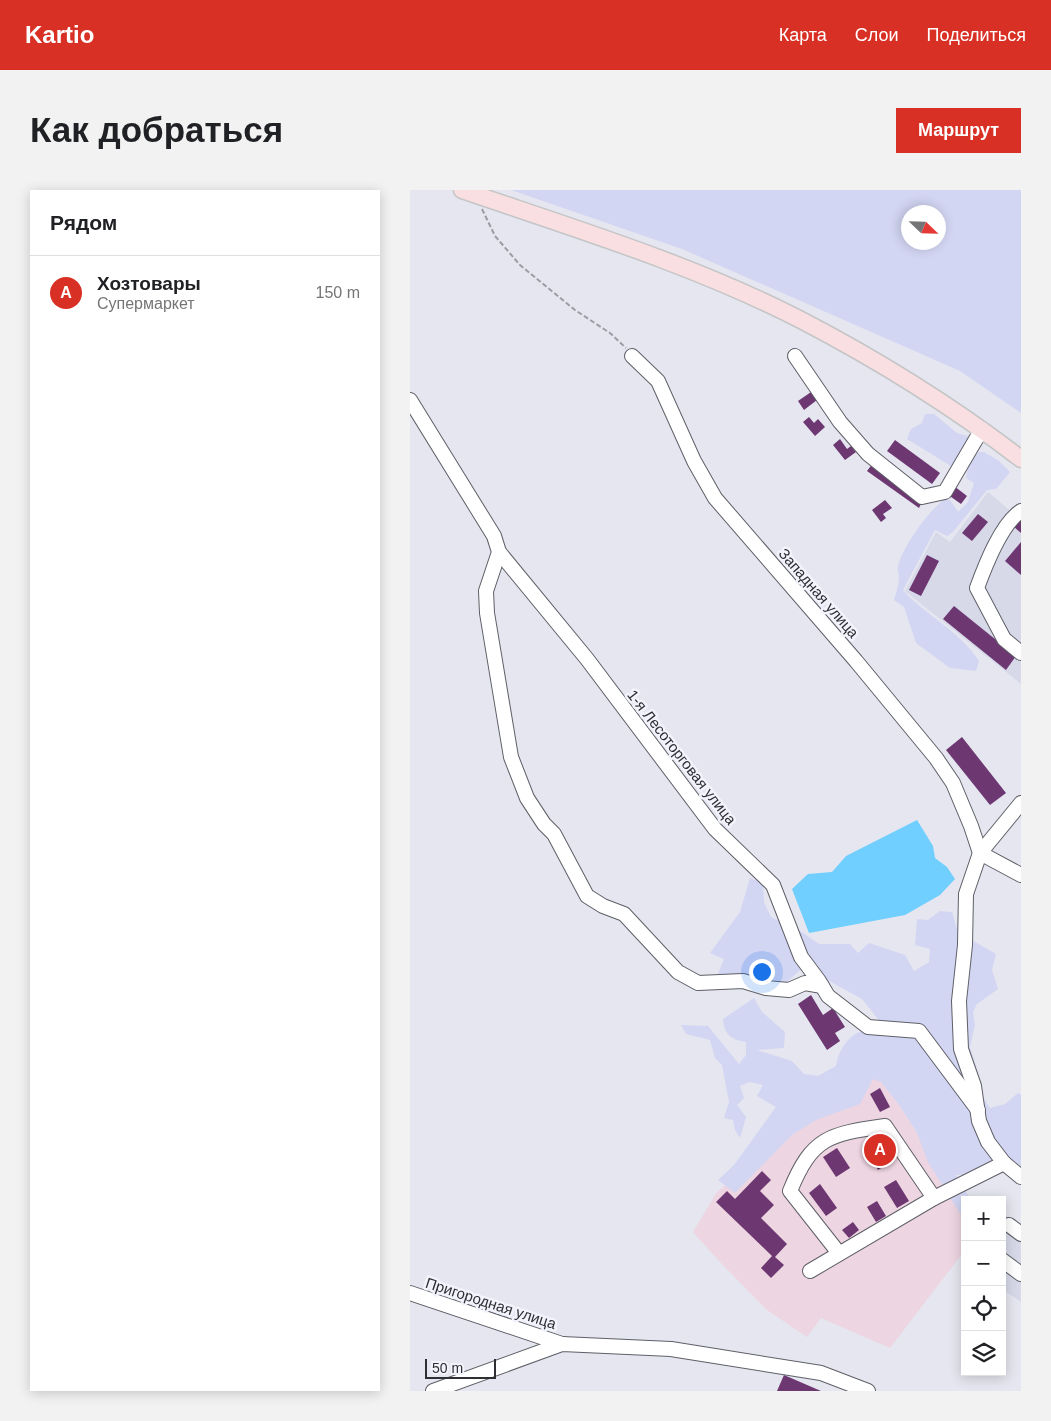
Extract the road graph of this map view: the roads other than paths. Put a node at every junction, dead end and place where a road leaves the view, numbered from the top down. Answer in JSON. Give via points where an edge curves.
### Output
{"nodes":[{"id":1,"x":468,"y":192,"type":"edge"},
{"id":2,"x":632,"y":356,"type":"road end"},
{"id":3,"x":795,"y":356,"type":"dead end"},
{"id":4,"x":410,"y":400,"type":"edge"},
{"id":5,"x":982,"y":429,"type":"junction"},
{"id":6,"x":1021,"y":459,"type":"edge"},
{"id":7,"x":1021,"y":511,"type":"edge"},
{"id":8,"x":499,"y":552,"type":"junction"},
{"id":9,"x":1021,"y":653,"type":"edge"},
{"id":10,"x":1021,"y":803,"type":"edge"},
{"id":11,"x":980,"y":853,"type":"junction"},
{"id":12,"x":1021,"y":875,"type":"edge"},
{"id":13,"x":822,"y":986,"type":"junction"},
{"id":14,"x":978,"y":1110,"type":"junction"},
{"id":15,"x":1004,"y":1163,"type":"junction"},
{"id":16,"x":1021,"y":1177,"type":"edge"},
{"id":17,"x":934,"y":1198,"type":"junction"},
{"id":18,"x":1009,"y":1225,"type":"dead end"},
{"id":19,"x":1021,"y":1234,"type":"edge"},
{"id":20,"x":838,"y":1252,"type":"junction"},
{"id":21,"x":1006,"y":1263,"type":"edge"},
{"id":22,"x":810,"y":1270,"type":"dead end"},
{"id":23,"x":1021,"y":1274,"type":"edge"},
{"id":24,"x":410,"y":1293,"type":"edge"},
{"id":25,"x":562,"y":1344,"type":"junction"},
{"id":26,"x":435,"y":1391,"type":"edge"},
{"id":27,"x":868,"y":1391,"type":"edge"}],
"edges":[{"from":1,"to":5,"type":"main road","via":[[682,267],[800,319],[886,366]]},
{"from":2,"to":11,"type":"street","name":"Западная улица","via":[[658,381],[694,461],[715,498],[936,758],[952,784]]},
{"from":3,"to":5,"type":"street","via":[[840,422],[868,454],[922,497],[945,492]]},
{"from":4,"to":8,"type":"street","name":"1-я Лесоторговая улица","via":[[494,536]]},
{"from":5,"to":6,"type":"main road"},
{"from":7,"to":9,"type":"street","via":[[1009,523],[984,566],[977,588],[1004,639]]},
{"from":8,"to":13,"type":"street","name":"1-я Лесоторговая улица","via":[[587,659],[715,829],[773,885],[801,957]]},
{"from":8,"to":13,"type":"street","via":[[486,591],[487,613],[511,757],[527,798],[554,834],[586,896],[624,914],[678,972],[698,983],[743,981],[789,990],[805,984]]},
{"from":10,"to":11,"type":"street"},
{"from":11,"to":12,"type":"street"},
{"from":11,"to":14,"type":"street","via":[[966,894],[966,945],[960,1001],[961,1049],[974,1086]]},
{"from":13,"to":14,"type":"street","name":"1-я Лесоторговая улица","via":[[828,996],[868,1027],[919,1031]]},
{"from":14,"to":15,"type":"street","via":[[988,1142]]},
{"from":15,"to":16,"type":"street"},
{"from":15,"to":17,"type":"street"},
{"from":17,"to":20,"type":"street"},
{"from":17,"to":20,"type":"street","via":[[885,1126],[838,1134],[816,1146],[801,1164],[790,1191]]},
{"from":18,"to":19,"type":"street"},
{"from":20,"to":22,"type":"street"},
{"from":21,"to":23,"type":"street"},
{"from":24,"to":25,"type":"street","name":"Пригородная улица"},
{"from":25,"to":26,"type":"street"},
{"from":25,"to":27,"type":"street","via":[[671,1349],[821,1373]]}]}
